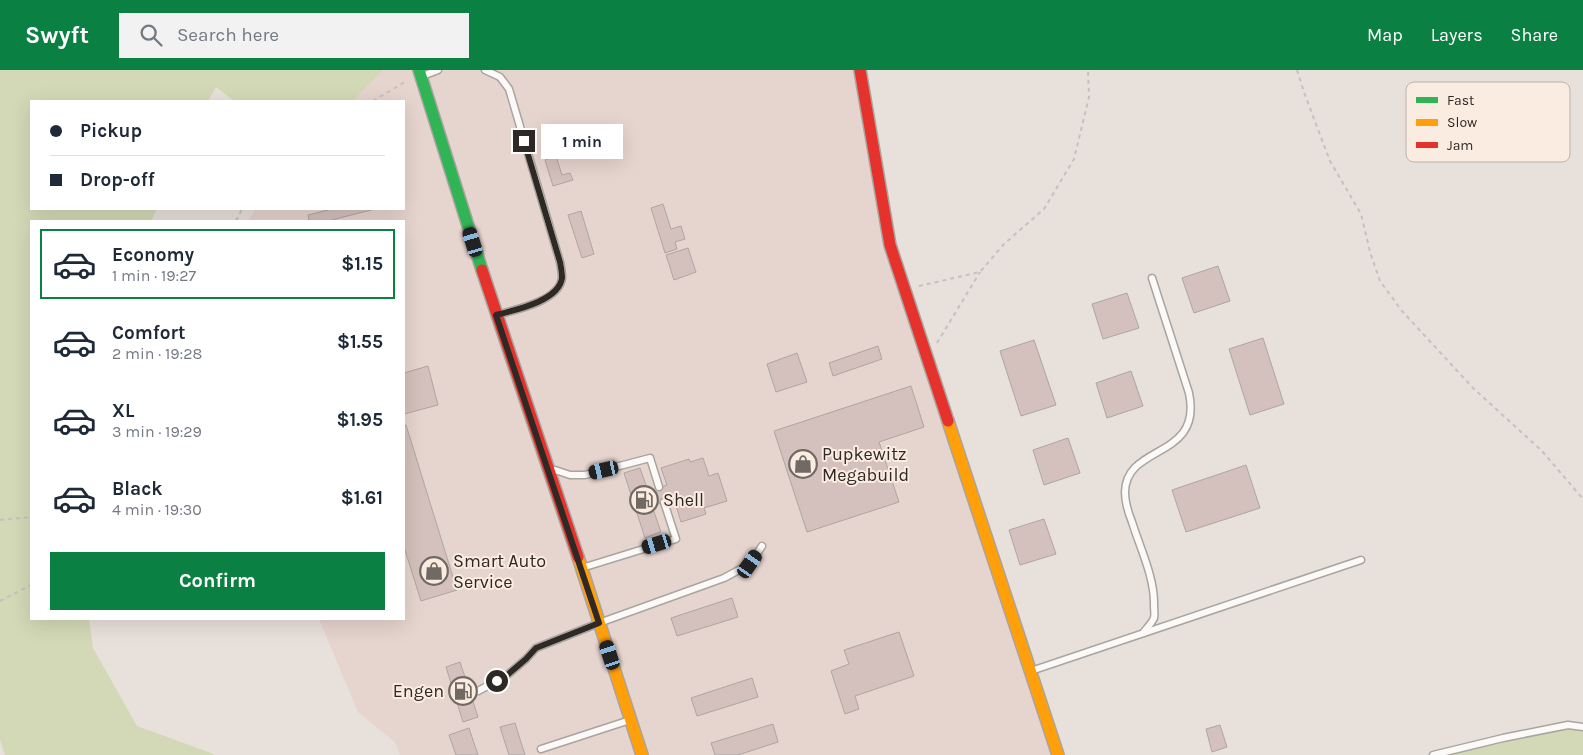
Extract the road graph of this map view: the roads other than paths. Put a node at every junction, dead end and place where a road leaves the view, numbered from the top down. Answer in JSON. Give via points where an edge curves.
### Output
{"nodes":[{"id":1,"x":438,"y":70,"type":"edge"},
{"id":2,"x":486,"y":70,"type":"edge"},
{"id":3,"x":860,"y":70,"type":"edge"},
{"id":4,"x":420,"y":73,"type":"edge"},
{"id":5,"x":1152,"y":278,"type":"dead end"},
{"id":6,"x":496,"y":315,"type":"junction"},
{"id":7,"x":546,"y":467,"type":"junction"},
{"id":8,"x":659,"y":487,"type":"dead end"},
{"id":9,"x":664,"y":502,"type":"dead end"},
{"id":10,"x":762,"y":546,"type":"dead end"},
{"id":11,"x":1361,"y":560,"type":"dead end"},
{"id":12,"x":582,"y":568,"type":"junction"},
{"id":13,"x":599,"y":623,"type":"junction"},
{"id":14,"x":1144,"y":634,"type":"junction"},
{"id":15,"x":1030,"y":672,"type":"junction"},
{"id":16,"x":478,"y":691,"type":"dead end"},
{"id":17,"x":631,"y":720,"type":"junction"},
{"id":18,"x":1583,"y":726,"type":"edge"},
{"id":19,"x":541,"y":749,"type":"dead end"},
{"id":20,"x":642,"y":755,"type":"edge"},
{"id":21,"x":1058,"y":755,"type":"edge"},
{"id":22,"x":1433,"y":755,"type":"edge"}],
"edges":[{"from":1,"to":4,"type":"lane"},
{"from":2,"to":6,"type":"lane","via":[[500,77],[509,89],[560,262],[562,279],[557,290],[547,298]]},
{"from":3,"to":15,"type":"main road","via":[[890,246]]},
{"from":4,"to":6,"type":"main road"},
{"from":5,"to":14,"type":"lane","via":[[1192,406],[1187,429],[1134,467],[1127,481],[1127,509],[1151,581],[1154,600],[1154,618]]},
{"from":6,"to":7,"type":"main road"},
{"from":7,"to":8,"type":"lane","via":[[585,475],[650,458]]},
{"from":7,"to":12,"type":"main road"},
{"from":9,"to":12,"type":"lane","via":[[676,539]]},
{"from":10,"to":13,"type":"lane","via":[[750,564],[724,578]]},
{"from":11,"to":14,"type":"lane"},
{"from":12,"to":13,"type":"main road"},
{"from":13,"to":16,"type":"lane","via":[[536,648],[506,676]]},
{"from":13,"to":17,"type":"main road"},
{"from":14,"to":15,"type":"lane"},
{"from":15,"to":21,"type":"main road"},
{"from":17,"to":19,"type":"lane"},
{"from":17,"to":20,"type":"main road"},
{"from":18,"to":22,"type":"lane","via":[[1568,725]]}]}
